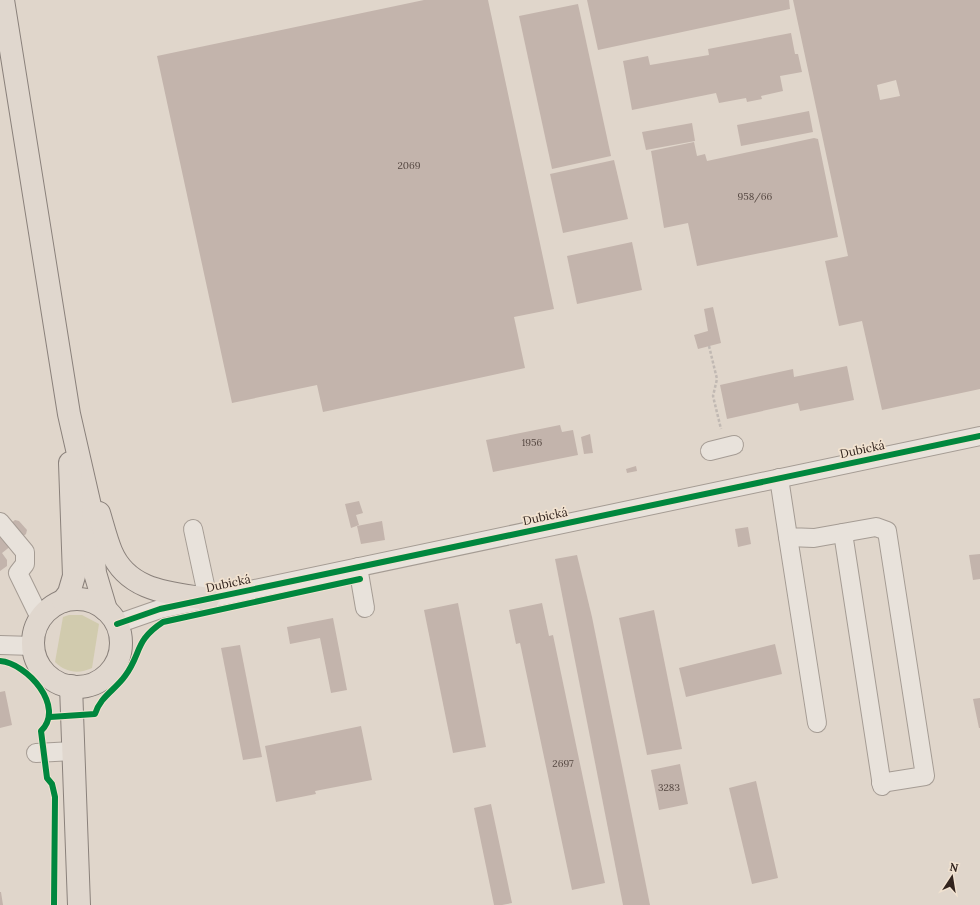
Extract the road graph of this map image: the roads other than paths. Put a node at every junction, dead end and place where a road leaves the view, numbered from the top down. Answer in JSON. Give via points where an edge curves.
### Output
{"nodes":[{"id":1,"x":3,"y":0,"type":"edge"},
{"id":2,"x":69,"y":414,"type":"junction"},
{"id":3,"x":980,"y":436,"type":"edge"},
{"id":4,"x":732,"y":446,"type":"road end"},
{"id":5,"x":710,"y":451,"type":"dead end"},
{"id":6,"x":779,"y":478,"type":"junction"},
{"id":7,"x":0,"y":522,"type":"edge"},
{"id":8,"x":193,"y":529,"type":"dead end"},
{"id":9,"x":843,"y":532,"type":"junction"},
{"id":10,"x":788,"y":537,"type":"junction"},
{"id":11,"x":358,"y":567,"type":"junction"},
{"id":12,"x":208,"y":599,"type":"junction"},
{"id":13,"x":63,"y":601,"type":"junction"},
{"id":14,"x":366,"y":608,"type":"dead end"},
{"id":15,"x":111,"y":617,"type":"junction"},
{"id":16,"x":40,"y":618,"type":"junction"},
{"id":17,"x":0,"y":645,"type":"edge"},
{"id":18,"x":33,"y":646,"type":"junction"},
{"id":19,"x":71,"y":686,"type":"junction"},
{"id":20,"x":817,"y":723,"type":"dead end"},
{"id":21,"x":73,"y":751,"type":"junction"},
{"id":22,"x":36,"y":753,"type":"dead end"},
{"id":23,"x":79,"y":905,"type":"edge"}],
"edges":[{"from":1,"to":2,"type":"main road"},
{"from":2,"to":12,"type":"main road","via":[[112,552],[123,570],[153,590]]},
{"from":2,"to":13,"type":"main road","via":[[75,567],[73,584]]},
{"from":2,"to":15,"type":"main road","via":[[90,506],[95,573]]},
{"from":3,"to":6,"type":"street","name":"Dubická"},
{"from":4,"to":5,"type":"street"},
{"from":6,"to":10,"type":"street"},
{"from":6,"to":11,"type":"street","name":"Dubická"},
{"from":7,"to":16,"type":"street","via":[[26,552],[25,564],[18,573]]},
{"from":8,"to":12,"type":"street"},
{"from":9,"to":9,"type":"street","via":[[881,784],[926,776],[887,531],[876,527]]},
{"from":9,"to":10,"type":"street","via":[[814,538]]},
{"from":10,"to":20,"type":"street"},
{"from":11,"to":12,"type":"street","name":"Dubická"},
{"from":11,"to":14,"type":"street"},
{"from":12,"to":15,"type":"street","name":"Dubická"},
{"from":13,"to":15,"type":"main road","via":[[90,601]]},
{"from":13,"to":16,"type":"main road","via":[[50,608]]},
{"from":15,"to":19,"type":"main road","via":[[121,642],[113,669],[90,685]]},
{"from":16,"to":18,"type":"main road"},
{"from":17,"to":18,"type":"street"},
{"from":18,"to":19,"type":"main road","via":[[37,660],[45,673],[52,679]]},
{"from":19,"to":21,"type":"main road"},
{"from":21,"to":22,"type":"street"},
{"from":21,"to":23,"type":"main road"}]}
